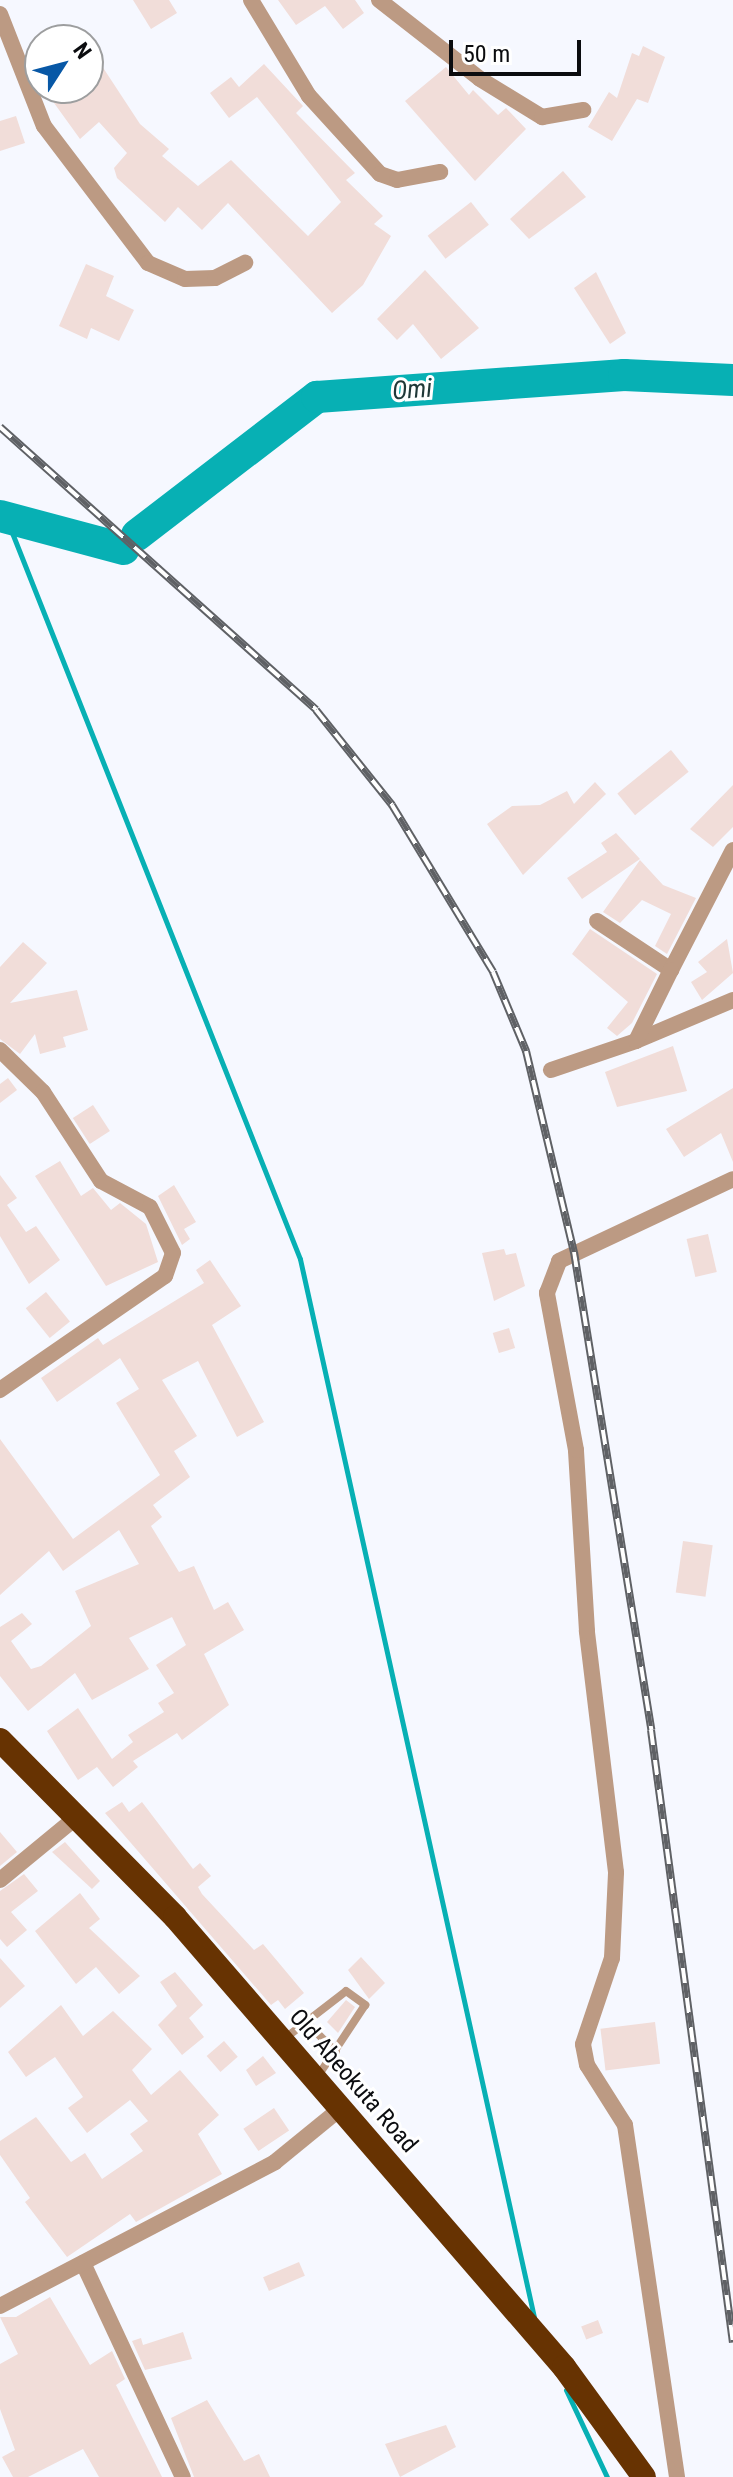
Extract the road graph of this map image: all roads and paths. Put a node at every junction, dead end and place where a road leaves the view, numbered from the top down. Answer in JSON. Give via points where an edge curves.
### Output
{"nodes":[{"id":1,"x":251,"y":0,"type":"edge"},
{"id":2,"x":379,"y":0,"type":"edge"},
{"id":3,"x":0,"y":14,"type":"edge"},
{"id":4,"x":583,"y":110,"type":"dead end"},
{"id":5,"x":440,"y":172,"type":"dead end"},
{"id":6,"x":245,"y":263,"type":"dead end"},
{"id":7,"x":733,"y":850,"type":"edge"},
{"id":8,"x":597,"y":921,"type":"dead end"},
{"id":9,"x":671,"y":970,"type":"junction"},
{"id":10,"x":733,"y":1000,"type":"edge"},
{"id":11,"x":636,"y":1041,"type":"junction"},
{"id":12,"x":0,"y":1050,"type":"edge"},
{"id":13,"x":551,"y":1070,"type":"dead end"},
{"id":14,"x":733,"y":1179,"type":"edge"},
{"id":15,"x":0,"y":1390,"type":"edge"},
{"id":16,"x":0,"y":1740,"type":"edge"},
{"id":17,"x":79,"y":1815,"type":"junction"},
{"id":18,"x":0,"y":1880,"type":"edge"},
{"id":19,"x":306,"y":2022,"type":"junction"},
{"id":20,"x":282,"y":2041,"type":"junction"},
{"id":21,"x":336,"y":2052,"type":"junction"},
{"id":22,"x":315,"y":2080,"type":"junction"},
{"id":23,"x":340,"y":2109,"type":"junction"},
{"id":24,"x":83,"y":2263,"type":"junction"},
{"id":25,"x":0,"y":2306,"type":"edge"},
{"id":26,"x":183,"y":2477,"type":"edge"},
{"id":27,"x":644,"y":2477,"type":"edge"},
{"id":28,"x":677,"y":2477,"type":"edge"}],
"edges":[{"from":1,"to":5,"type":"street","via":[[309,96],[380,174],[397,180]]},
{"from":2,"to":4,"type":"street","via":[[480,79],[542,117]]},
{"from":3,"to":6,"type":"street","via":[[44,126],[148,263],[185,279],[215,278]]},
{"from":7,"to":9,"type":"street"},
{"from":8,"to":9,"type":"street"},
{"from":9,"to":11,"type":"street"},
{"from":10,"to":11,"type":"street"},
{"from":11,"to":13,"type":"street"},
{"from":12,"to":15,"type":"street","via":[[43,1092],[101,1181],[150,1207],[173,1253],[165,1276]]},
{"from":14,"to":28,"type":"street","via":[[668,1215],[574,1252],[549,1274],[547,1293],[576,1450],[587,1631],[616,1872],[612,1958],[583,2044],[587,2065],[625,2125]]},
{"from":16,"to":17,"type":"highway","name":"Old Abeokuta Road"},
{"from":17,"to":18,"type":"street"},
{"from":17,"to":20,"type":"highway","name":"Old Abeokuta Road"},
{"from":19,"to":20,"type":"lane"},
{"from":19,"to":21,"type":"lane"},
{"from":19,"to":21,"type":"lane","via":[[346,1991],[365,2005]]},
{"from":20,"to":22,"type":"highway","name":"Old Abeokuta Road"},
{"from":21,"to":22,"type":"lane"},
{"from":22,"to":23,"type":"highway","name":"Old Abeokuta Road"},
{"from":23,"to":24,"type":"street","via":[[275,2162]]},
{"from":23,"to":27,"type":"highway","name":"Old Abeokuta Road","via":[[564,2367]]},
{"from":24,"to":25,"type":"street"},
{"from":24,"to":26,"type":"street"}]}
